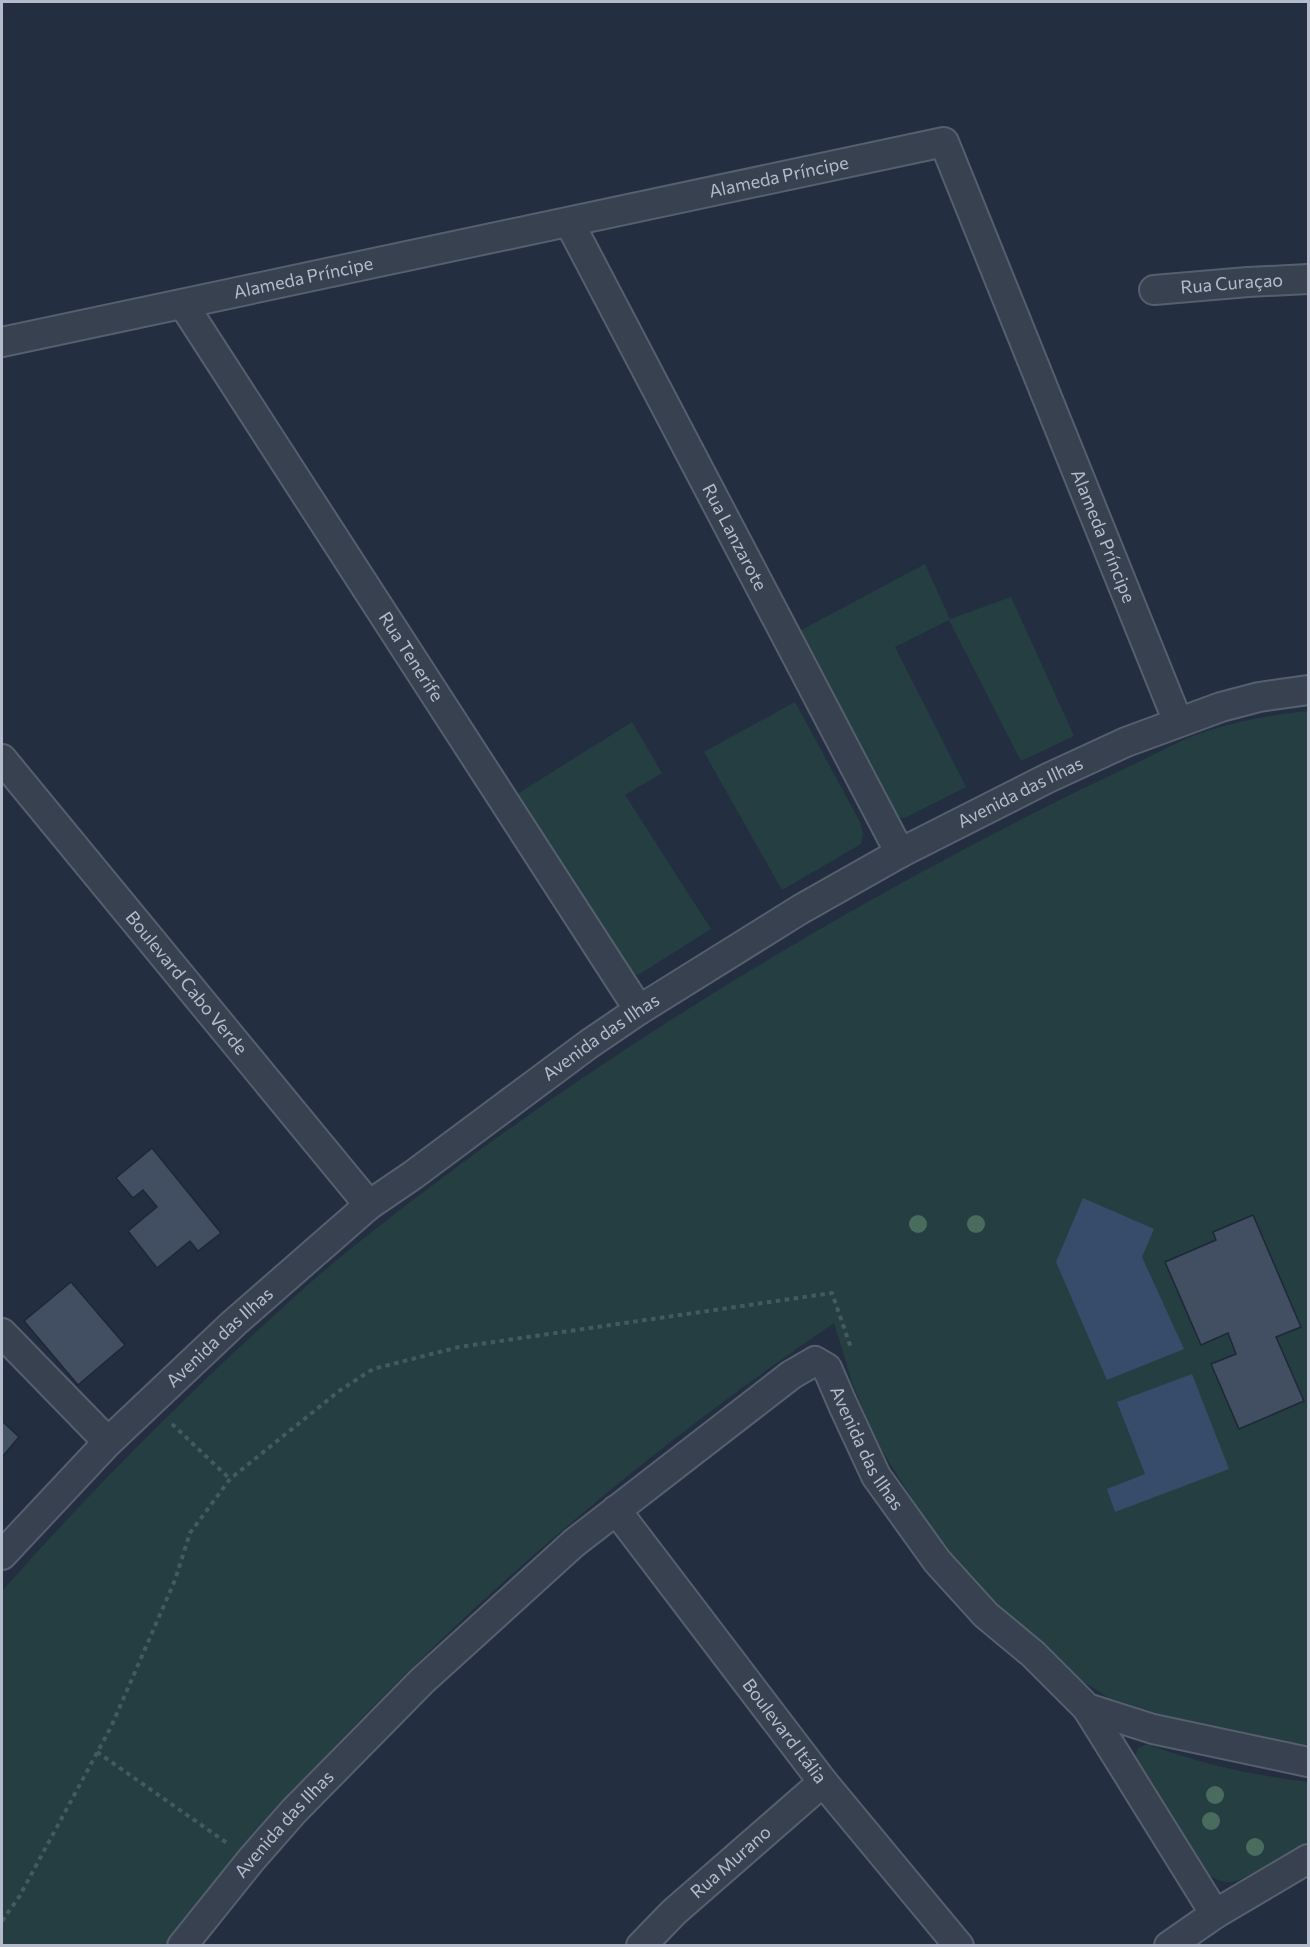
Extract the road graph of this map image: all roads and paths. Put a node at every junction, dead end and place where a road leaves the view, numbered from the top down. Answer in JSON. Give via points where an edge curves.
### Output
{"nodes":[{"id":1,"x":569,"y":222,"type":"junction"},
{"id":2,"x":1308,"y":279,"type":"edge"},
{"id":3,"x":1154,"y":290,"type":"dead end"},
{"id":4,"x":183,"y":304,"type":"junction"},
{"id":5,"x":2,"y":342,"type":"edge"},
{"id":6,"x":1308,"y":690,"type":"edge"},
{"id":7,"x":1178,"y":722,"type":"junction"},
{"id":8,"x":2,"y":759,"type":"edge"},
{"id":9,"x":900,"y":853,"type":"junction"},
{"id":10,"x":639,"y":1010,"type":"junction"},
{"id":11,"x":369,"y":1205,"type":"junction"},
{"id":12,"x":2,"y":1333,"type":"edge"},
{"id":13,"x":150,"y":1403,"type":"junction"},
{"id":14,"x":108,"y":1442,"type":"junction"},
{"id":15,"x":230,"y":1479,"type":"dead end"},
{"id":16,"x":616,"y":1510,"type":"junction"},
{"id":17,"x":2,"y":1555,"type":"edge"},
{"id":18,"x":1087,"y":1708,"type":"junction"},
{"id":19,"x":98,"y":1752,"type":"dead end"},
{"id":20,"x":1308,"y":1762,"type":"edge"},
{"id":21,"x":823,"y":1782,"type":"junction"},
{"id":22,"x":1308,"y":1859,"type":"edge"},
{"id":23,"x":251,"y":1860,"type":"junction"},
{"id":24,"x":1215,"y":1914,"type":"junction"},
{"id":25,"x":182,"y":1946,"type":"edge"},
{"id":26,"x":641,"y":1946,"type":"edge"},
{"id":27,"x":959,"y":1946,"type":"edge"},
{"id":28,"x":1169,"y":1946,"type":"edge"}],
"edges":[{"from":1,"to":4,"type":"street","name":"Alameda Príncipe"},
{"from":1,"to":7,"type":"street","name":"Alameda Príncipe","via":[[944,142]]},
{"from":1,"to":9,"type":"street","name":"Rua Lanzarote"},
{"from":2,"to":3,"type":"street","name":"Rua Curaçao"},
{"from":4,"to":5,"type":"street","name":"Alameda Príncipe"},
{"from":4,"to":10,"type":"street","name":"Rua Tenerife"},
{"from":6,"to":7,"type":"street","name":"Avenida das Ilhas","via":[[1259,697]]},
{"from":7,"to":9,"type":"street","name":"Avenida das Ilhas","via":[[1048,778]]},
{"from":8,"to":11,"type":"street","name":"Boulevard Cabo Verde"},
{"from":9,"to":10,"type":"street","name":"Avenida das Ilhas","via":[[801,909]]},
{"from":10,"to":11,"type":"street","name":"Avenida das Ilhas"},
{"from":11,"to":13,"type":"street","name":"Avenida das Ilhas","via":[[234,1323]]},
{"from":12,"to":14,"type":"street"},
{"from":13,"to":14,"type":"street","name":"Avenida das Ilhas"},
{"from":13,"to":15,"type":"path"},
{"from":14,"to":17,"type":"street","name":"Avenida das Ilhas"},
{"from":16,"to":18,"type":"street","name":"Avenida das Ilhas","via":[[791,1375],[815,1361],[827,1368],[876,1476],[937,1561],[986,1615],[1033,1654]]},
{"from":16,"to":21,"type":"street","name":"Boulevard Itália"},
{"from":16,"to":23,"type":"street","name":"Avenida das Ilhas","via":[[422,1681]]},
{"from":18,"to":20,"type":"street","name":"Avenida das Ilhas","via":[[1174,1734]]},
{"from":18,"to":24,"type":"street"},
{"from":19,"to":23,"type":"path"},
{"from":21,"to":26,"type":"street","name":"Rua Murano","via":[[674,1912]]},
{"from":21,"to":27,"type":"street","name":"Boulevard Itália"},
{"from":22,"to":24,"type":"street"},
{"from":23,"to":25,"type":"street","name":"Avenida das Ilhas"},
{"from":24,"to":28,"type":"street"}]}
